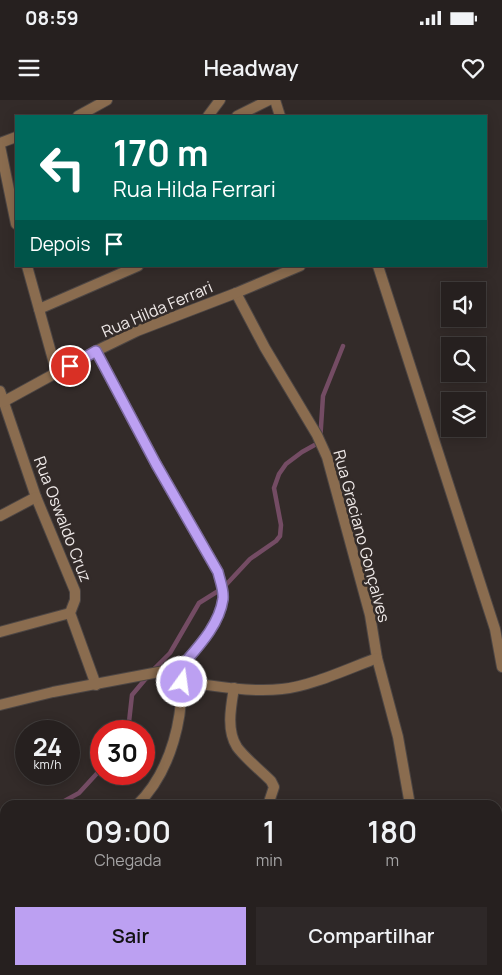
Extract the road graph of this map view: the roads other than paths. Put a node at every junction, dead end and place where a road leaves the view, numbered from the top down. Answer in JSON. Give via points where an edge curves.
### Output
{"nodes":[{"id":1,"x":107,"y":100,"type":"edge"},
{"id":2,"x":220,"y":100,"type":"edge"},
{"id":3,"x":269,"y":100,"type":"edge"},
{"id":4,"x":275,"y":100,"type":"edge"},
{"id":5,"x":80,"y":115,"type":"edge"},
{"id":6,"x":209,"y":115,"type":"edge"},
{"id":7,"x":239,"y":115,"type":"edge"},
{"id":8,"x":280,"y":115,"type":"edge"},
{"id":9,"x":15,"y":138,"type":"edge"},
{"id":10,"x":0,"y":144,"type":"edge"},
{"id":11,"x":15,"y":214,"type":"edge"},
{"id":12,"x":28,"y":267,"type":"edge"},
{"id":13,"x":136,"y":267,"type":"edge"},
{"id":14,"x":298,"y":267,"type":"edge"},
{"id":15,"x":378,"y":267,"type":"edge"},
{"id":16,"x":236,"y":293,"type":"junction"},
{"id":17,"x":39,"y":309,"type":"junction"},
{"id":18,"x":96,"y":351,"type":"junction"},
{"id":19,"x":57,"y":374,"type":"junction"},
{"id":20,"x":0,"y":391,"type":"edge"},
{"id":21,"x":3,"y":402,"type":"junction"},
{"id":22,"x":36,"y":496,"type":"junction"},
{"id":23,"x":0,"y":516,"type":"edge"},
{"id":24,"x":70,"y":613,"type":"junction"},
{"id":25,"x":0,"y":632,"type":"edge"},
{"id":26,"x":377,"y":658,"type":"junction"},
{"id":27,"x":502,"y":667,"type":"edge"},
{"id":28,"x":180,"y":668,"type":"junction"},
{"id":29,"x":182,"y":682,"type":"junction"},
{"id":30,"x":96,"y":685,"type":"junction"},
{"id":31,"x":234,"y":688,"type":"junction"},
{"id":32,"x":0,"y":705,"type":"edge"},
{"id":33,"x":142,"y":800,"type":"edge"},
{"id":34,"x":270,"y":800,"type":"edge"},
{"id":35,"x":409,"y":800,"type":"edge"}],
"edges":[{"from":1,"to":5,"type":"street"},
{"from":2,"to":6,"type":"street"},
{"from":3,"to":7,"type":"street"},
{"from":4,"to":8,"type":"street"},
{"from":9,"to":10,"type":"street"},
{"from":10,"to":11,"type":"street"},
{"from":12,"to":17,"type":"street"},
{"from":13,"to":17,"type":"street"},
{"from":14,"to":16,"type":"street","name":"Rua Hilda Ferrari"},
{"from":15,"to":27,"type":"street","via":[[495,630]]},
{"from":16,"to":18,"type":"street","name":"Rua Hilda Ferrari"},
{"from":16,"to":26,"type":"street","name":"Rua Graciano Gonçalves","via":[[327,457],[370,615]]},
{"from":17,"to":19,"type":"street"},
{"from":18,"to":19,"type":"street","name":"Rua Hilda Ferrari"},
{"from":18,"to":28,"type":"street","via":[[218,572],[222,585],[219,612],[206,637]]},
{"from":19,"to":21,"type":"street","name":"Rua Hilda Ferrari"},
{"from":20,"to":21,"type":"street","name":"Rua Oswaldo Cruz"},
{"from":21,"to":22,"type":"street","name":"Rua Oswaldo Cruz"},
{"from":22,"to":23,"type":"street"},
{"from":22,"to":24,"type":"street","name":"Rua Oswaldo Cruz","via":[[75,591]]},
{"from":24,"to":25,"type":"street"},
{"from":24,"to":30,"type":"street","name":"Rua Oswaldo Cruz"},
{"from":26,"to":31,"type":"street","via":[[284,689]]},
{"from":26,"to":35,"type":"street","name":"Rua Graciano Gonçalves","via":[[398,737]]},
{"from":28,"to":29,"type":"street"},
{"from":28,"to":30,"type":"street"},
{"from":29,"to":31,"type":"street"},
{"from":29,"to":33,"type":"street","via":[[177,733],[155,782]]},
{"from":30,"to":32,"type":"street"},
{"from":31,"to":34,"type":"street","via":[[231,732],[236,747],[271,781],[274,788]]}]}
